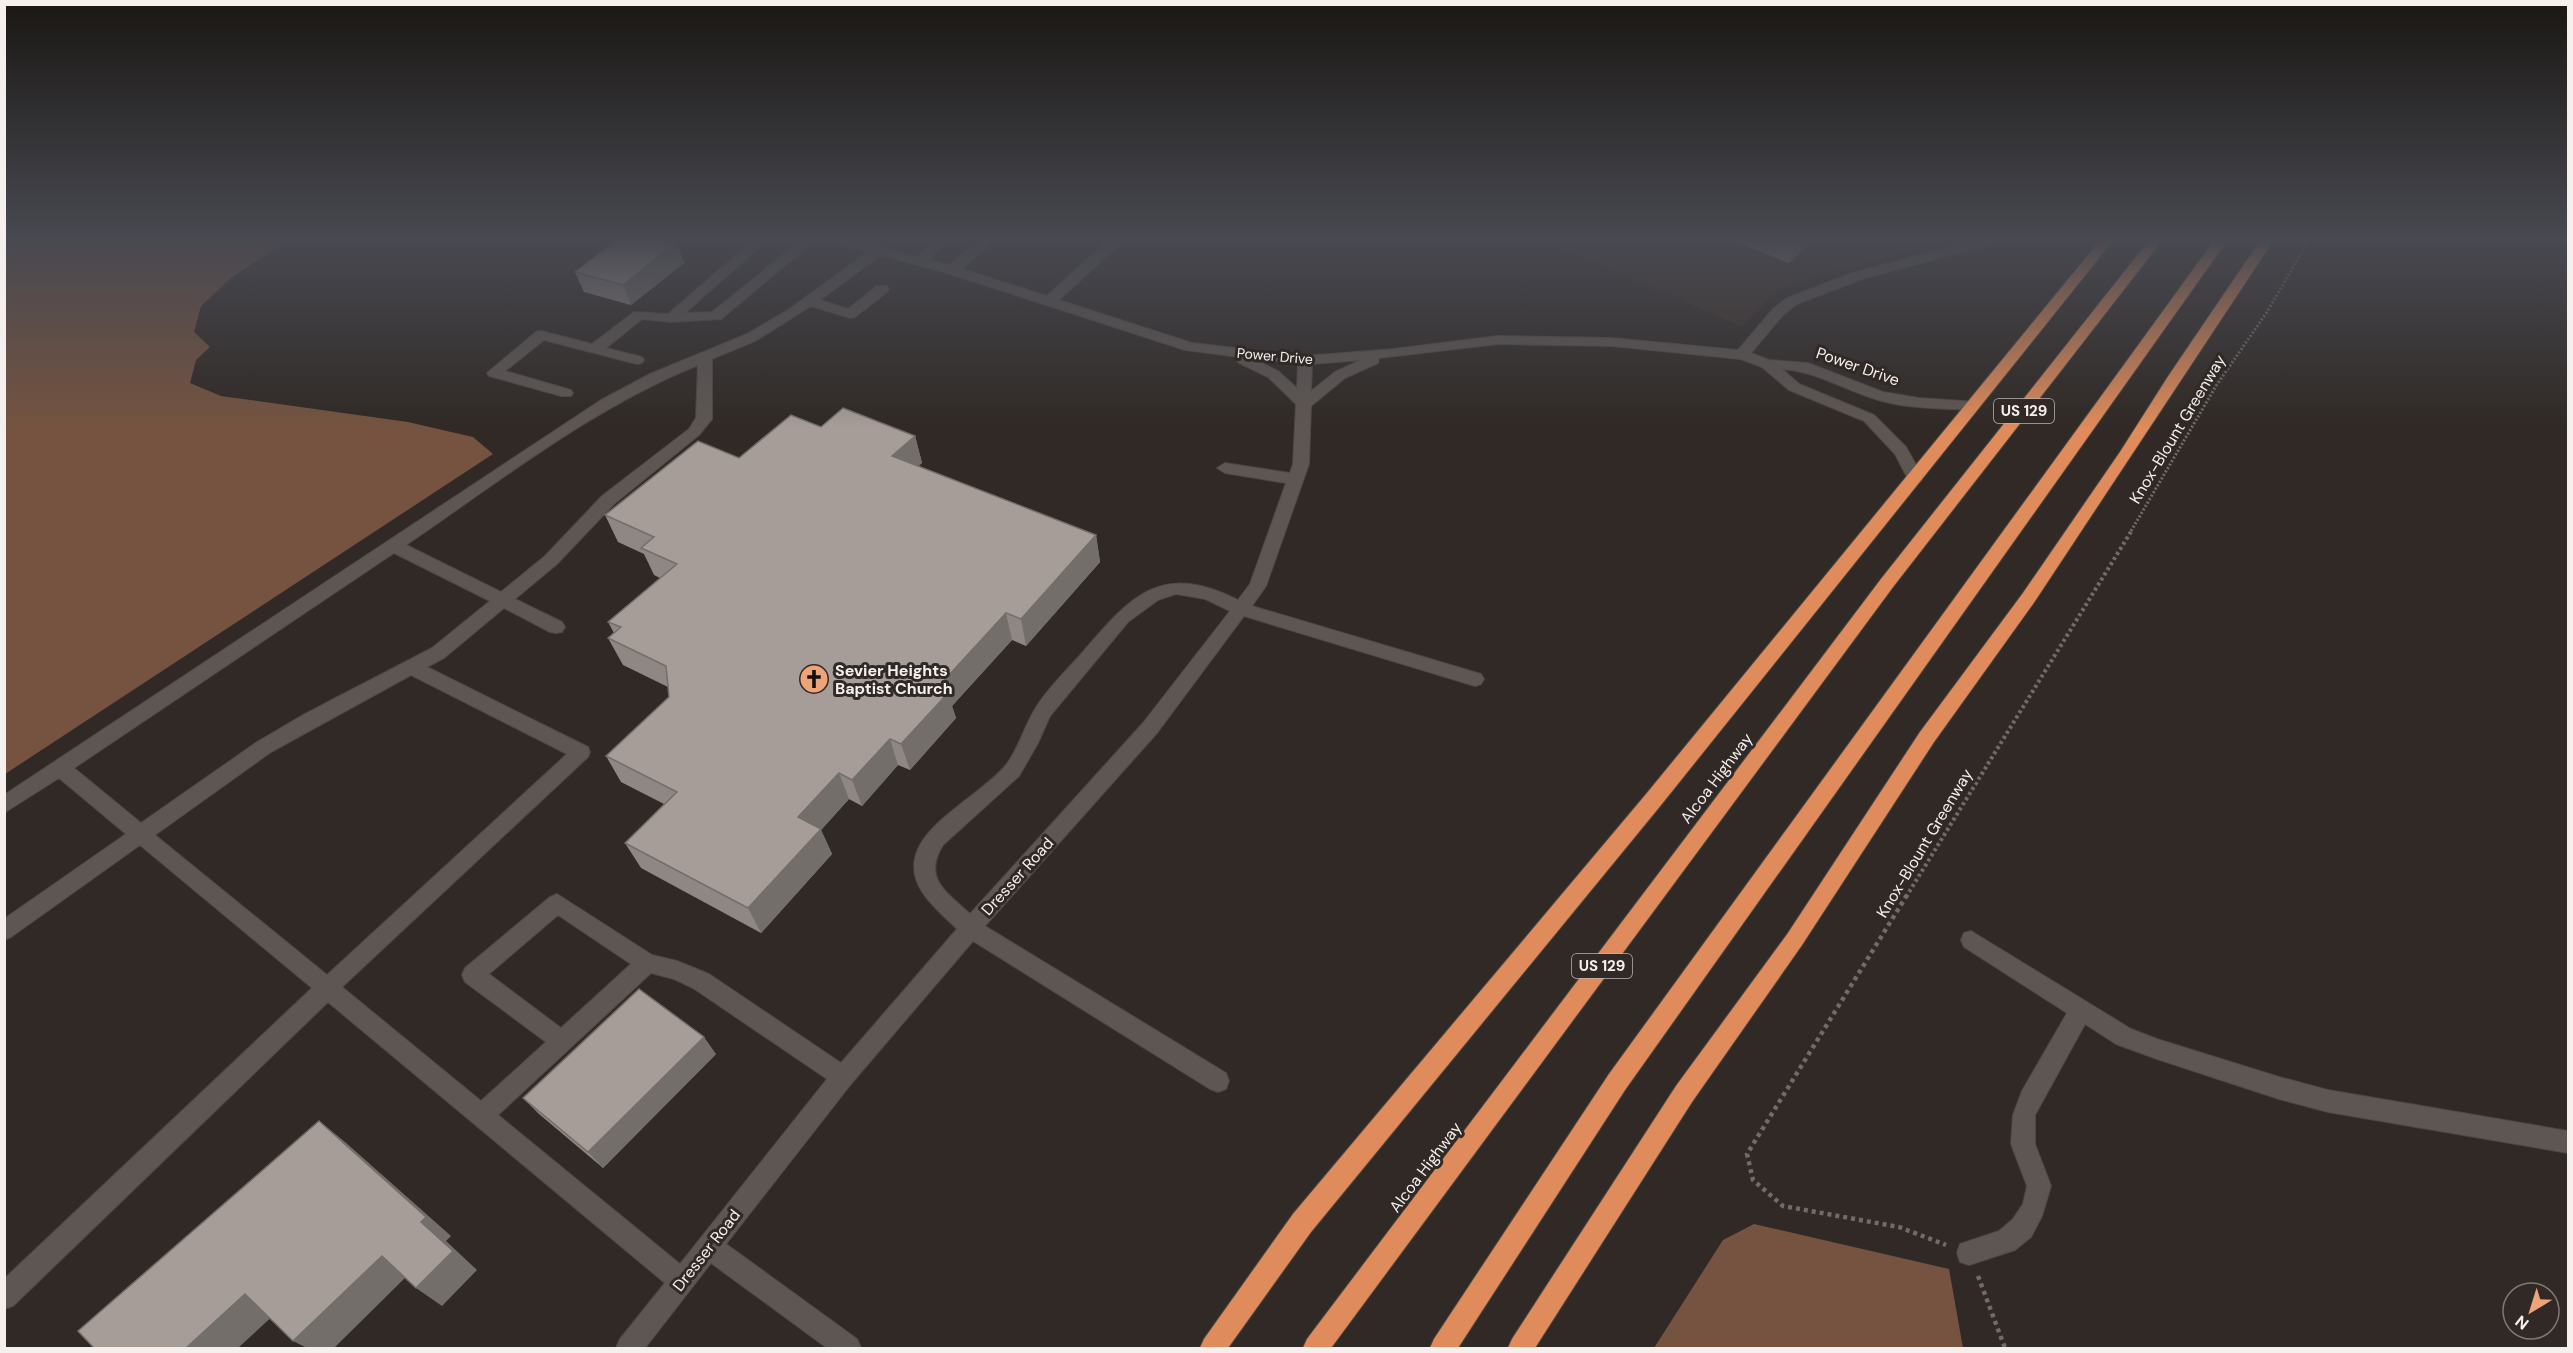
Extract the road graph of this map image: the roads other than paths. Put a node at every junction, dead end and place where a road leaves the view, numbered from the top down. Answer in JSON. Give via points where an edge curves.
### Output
{"nodes":[{"id":1,"x":691,"y":301,"type":"edge"},
{"id":2,"x":734,"y":301,"type":"edge"},
{"id":3,"x":810,"y":301,"type":"joint"},
{"id":4,"x":866,"y":301,"type":"edge"},
{"id":5,"x":1792,"y":301,"type":"edge"},
{"id":6,"x":2057,"y":301,"type":"edge"},
{"id":7,"x":2108,"y":301,"type":"edge"},
{"id":8,"x":2178,"y":301,"type":"edge"},
{"id":9,"x":2228,"y":301,"type":"edge"},
{"id":10,"x":1049,"y":302,"type":"edge"},
{"id":11,"x":671,"y":318,"type":"junction"},
{"id":12,"x":595,"y":349,"type":"junction"},
{"id":13,"x":1210,"y":350,"type":"junction"},
{"id":14,"x":1392,"y":353,"type":"junction"},
{"id":15,"x":1742,"y":355,"type":"junction"},
{"id":16,"x":705,"y":357,"type":"junction"},
{"id":17,"x":637,"y":360,"type":"dead end"},
{"id":18,"x":1305,"y":360,"type":"junction"},
{"id":19,"x":1767,"y":364,"type":"junction"},
{"id":20,"x":566,"y":393,"type":"dead end"},
{"id":21,"x":1304,"y":404,"type":"junction"},
{"id":22,"x":1972,"y":405,"type":"junction"},
{"id":23,"x":1225,"y":468,"type":"dead end"},
{"id":24,"x":1915,"y":477,"type":"junction"},
{"id":25,"x":1296,"y":479,"type":"junction"},
{"id":26,"x":395,"y":546,"type":"junction"},
{"id":27,"x":503,"y":600,"type":"junction"},
{"id":28,"x":1241,"y":609,"type":"junction"},
{"id":29,"x":556,"y":627,"type":"dead end"},
{"id":30,"x":411,"y":667,"type":"junction"},
{"id":31,"x":1475,"y":679,"type":"dead end"},
{"id":32,"x":62,"y":769,"type":"junction"},
{"id":33,"x":4,"y":805,"type":"edge"},
{"id":34,"x":140,"y":833,"type":"junction"},
{"id":35,"x":970,"y":928,"type":"junction"},
{"id":36,"x":4,"y":931,"type":"edge"},
{"id":37,"x":1971,"y":940,"type":"dead end"},
{"id":38,"x":647,"y":963,"type":"junction"},
{"id":39,"x":327,"y":987,"type":"junction"},
{"id":40,"x":2081,"y":1010,"type":"junction"},
{"id":41,"x":562,"y":1041,"type":"junction"},
{"id":42,"x":843,"y":1077,"type":"junction"},
{"id":43,"x":1218,"y":1081,"type":"dead end"},
{"id":44,"x":482,"y":1115,"type":"junction"},
{"id":45,"x":2568,"y":1142,"type":"edge"},
{"id":46,"x":709,"y":1247,"type":"junction"},
{"id":47,"x":1969,"y":1253,"type":"road end"},
{"id":48,"x":682,"y":1281,"type":"junction"},
{"id":49,"x":4,"y":1297,"type":"edge"},
{"id":50,"x":628,"y":1348,"type":"edge"},
{"id":51,"x":848,"y":1348,"type":"edge"},
{"id":52,"x":1213,"y":1348,"type":"edge"},
{"id":53,"x":1316,"y":1348,"type":"edge"},
{"id":54,"x":1443,"y":1348,"type":"edge"},
{"id":55,"x":1521,"y":1348,"type":"edge"}],
"edges":[{"from":1,"to":11,"type":"street"},
{"from":2,"to":11,"type":"street","via":[[716,316]]},
{"from":3,"to":4,"type":"street","via":[[850,314]]},
{"from":3,"to":16,"type":"street","via":[[753,337]]},
{"from":5,"to":15,"type":"street"},
{"from":6,"to":22,"type":"highway"},
{"from":7,"to":53,"type":"highway","name":"Alcoa Highway","number":"US 129","via":[[1887,583]]},
{"from":8,"to":54,"type":"highway","via":[[1617,1082]]},
{"from":9,"to":55,"type":"highway","via":[[2120,465],[1927,737],[1795,939],[1684,1094]]},
{"from":10,"to":13,"type":"street","name":"Power Drive","via":[[1190,348]]},
{"from":11,"to":12,"type":"street","via":[[639,315]]},
{"from":12,"to":17,"type":"street"},
{"from":12,"to":20,"type":"street","via":[[541,335],[495,373]]},
{"from":13,"to":18,"type":"street","name":"Power Drive"},
{"from":13,"to":21,"type":"street","via":[[1261,366],[1286,384]]},
{"from":14,"to":15,"type":"street","name":"Power Drive","via":[[1498,340],[1612,342]]},
{"from":14,"to":18,"type":"street","name":"Power Drive"},
{"from":14,"to":21,"type":"street","via":[[1340,375]]},
{"from":15,"to":19,"type":"street","name":"Power Drive"},
{"from":16,"to":26,"type":"street","via":[[606,403]]},
{"from":16,"to":27,"type":"street","via":[[704,419],[694,432],[608,500],[551,560]]},
{"from":18,"to":21,"type":"street","name":"Dresser Road"},
{"from":19,"to":22,"type":"street","name":"Power Drive","via":[[1803,366],[1880,396],[1919,403]]},
{"from":19,"to":24,"type":"street","name":"Power Drive","via":[[1794,387],[1869,418],[1901,451]]},
{"from":21,"to":25,"type":"street","name":"Dresser Road","via":[[1301,464]]},
{"from":22,"to":24,"type":"highway"},
{"from":23,"to":25,"type":"street"},
{"from":24,"to":52,"type":"highway","via":[[1302,1223]]},
{"from":25,"to":28,"type":"street","name":"Dresser Road","via":[[1258,586]]},
{"from":26,"to":27,"type":"street"},
{"from":26,"to":32,"type":"street"},
{"from":27,"to":29,"type":"street"},
{"from":27,"to":30,"type":"street","via":[[438,653]]},
{"from":28,"to":31,"type":"street"},
{"from":28,"to":35,"type":"street","name":"Dresser Road","via":[[1150,728]]},
{"from":28,"to":35,"type":"street","via":[[1209,593],[1176,588],[1152,596],[1122,618],[1092,651],[1042,712],[1012,771],[936,839],[927,855],[924,875],[931,890]]},
{"from":30,"to":34,"type":"street","via":[[264,747]]},
{"from":30,"to":39,"type":"street","via":[[581,752]]},
{"from":32,"to":33,"type":"street"},
{"from":32,"to":34,"type":"street"},
{"from":34,"to":36,"type":"street"},
{"from":34,"to":39,"type":"street"},
{"from":35,"to":42,"type":"street","name":"Dresser Road"},
{"from":35,"to":43,"type":"street"},
{"from":37,"to":40,"type":"street"},
{"from":38,"to":41,"type":"street"},
{"from":38,"to":41,"type":"street","via":[[557,903],[472,975]]},
{"from":38,"to":42,"type":"street","via":[[701,981]]},
{"from":39,"to":44,"type":"street"},
{"from":39,"to":49,"type":"street"},
{"from":40,"to":45,"type":"street","via":[[2124,1037],[2279,1088],[2328,1101]]},
{"from":40,"to":47,"type":"street","via":[[2024,1115],[2024,1144],[2039,1186],[2034,1209],[2022,1228],[2006,1241]]},
{"from":41,"to":44,"type":"street"},
{"from":42,"to":46,"type":"street","name":"Dresser Road"},
{"from":44,"to":48,"type":"street"},
{"from":46,"to":48,"type":"street","name":"Dresser Road"},
{"from":46,"to":51,"type":"street"},
{"from":48,"to":50,"type":"street","name":"Dresser Road"}]}
